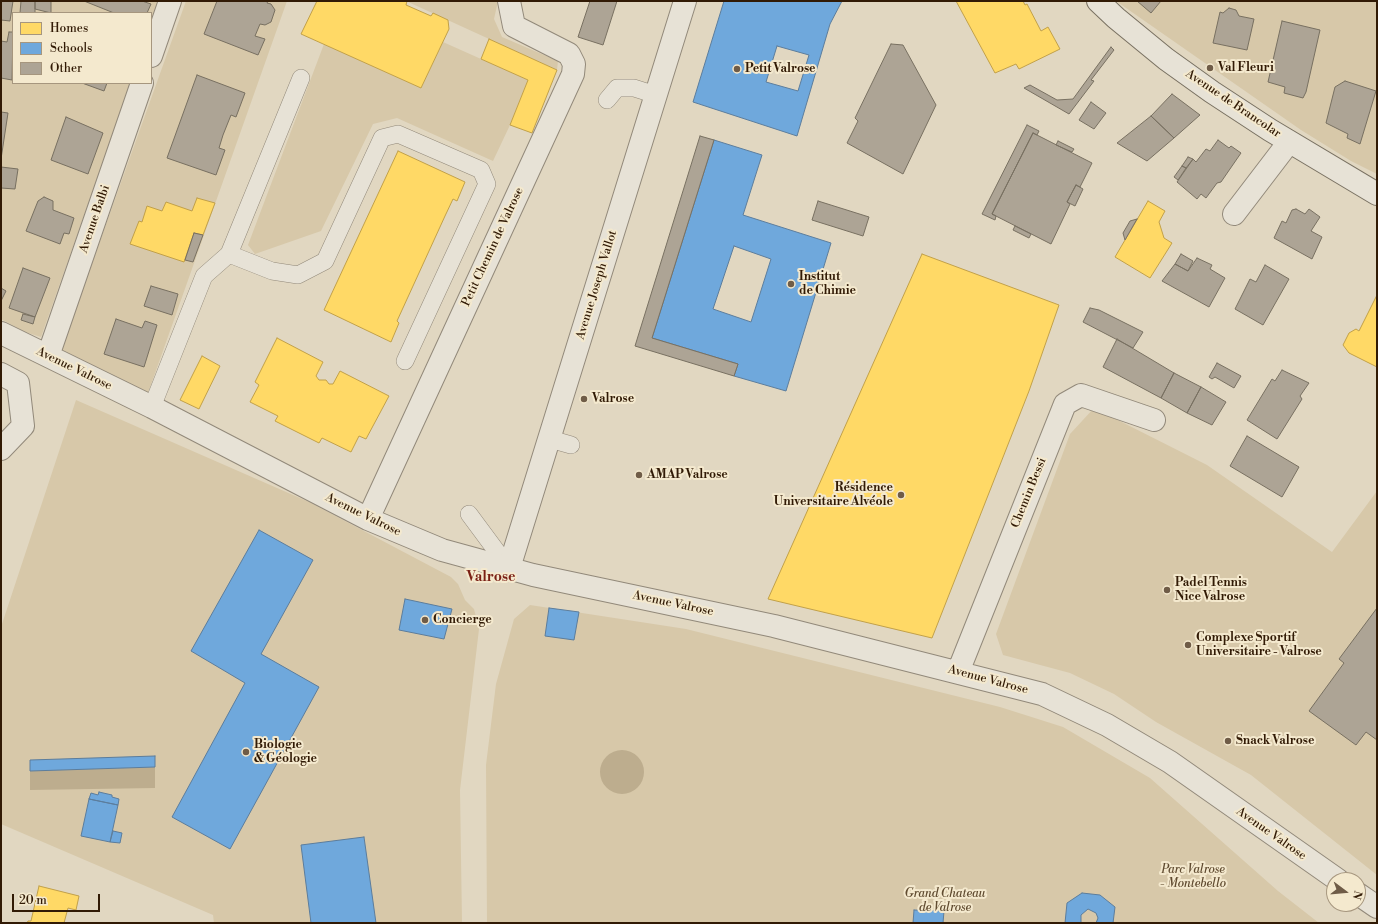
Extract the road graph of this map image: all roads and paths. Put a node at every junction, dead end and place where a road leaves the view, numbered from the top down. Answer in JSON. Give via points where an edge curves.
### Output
{"nodes":[{"id":1,"x":170,"y":1,"type":"edge"},
{"id":2,"x":509,"y":1,"type":"edge"},
{"id":3,"x":685,"y":1,"type":"edge"},
{"id":4,"x":1098,"y":1,"type":"edge"},
{"id":5,"x":152,"y":53,"type":"edge"},
{"id":6,"x":301,"y":78,"type":"dead end"},
{"id":7,"x":142,"y":84,"type":"edge"},
{"id":8,"x":656,"y":95,"type":"junction"},
{"id":9,"x":607,"y":100,"type":"dead end"},
{"id":10,"x":1289,"y":142,"type":"junction"},
{"id":11,"x":1377,"y":194,"type":"edge"},
{"id":12,"x":1234,"y":214,"type":"dead end"},
{"id":13,"x":229,"y":254,"type":"junction"},
{"id":14,"x":1,"y":333,"type":"edge"},
{"id":15,"x":48,"y":356,"type":"junction"},
{"id":16,"x":405,"y":361,"type":"dead end"},
{"id":17,"x":1,"y":374,"type":"edge"},
{"id":18,"x":152,"y":407,"type":"junction"},
{"id":19,"x":1154,"y":420,"type":"dead end"},
{"id":20,"x":550,"y":438,"type":"junction"},
{"id":21,"x":571,"y":445,"type":"dead end"},
{"id":22,"x":1,"y":449,"type":"edge"},
{"id":23,"x":469,"y":514,"type":"dead end"},
{"id":24,"x":368,"y":519,"type":"junction"},
{"id":25,"x":509,"y":568,"type":"junction"},
{"id":26,"x":958,"y":672,"type":"junction"},
{"id":27,"x":1327,"y":872,"type":"edge"},
{"id":28,"x":1366,"y":899,"type":"edge"},
{"id":29,"x":1377,"y":907,"type":"edge"}],
"edges":[{"from":1,"to":5,"type":"street"},
{"from":2,"to":24,"type":"street","name":"Petit Chemin de Valrose","via":[[514,26],[569,54],[574,64],[573,74]]},
{"from":3,"to":8,"type":"street","name":"Avenue Joseph Vallot"},
{"from":4,"to":10,"type":"street","name":"Avenue de Brancolar","via":[[1166,59]]},
{"from":6,"to":13,"type":"lane"},
{"from":7,"to":15,"type":"street","name":"Avenue Balbi"},
{"from":8,"to":9,"type":"lane","via":[[634,88],[617,88]]},
{"from":8,"to":20,"type":"street","name":"Avenue Joseph Vallot"},
{"from":10,"to":11,"type":"street","name":"Avenue de Brancolar"},
{"from":10,"to":12,"type":"street"},
{"from":13,"to":16,"type":"lane","via":[[272,271],[298,275],[325,261],[382,138],[398,134],[481,170],[487,184]]},
{"from":13,"to":18,"type":"lane","via":[[204,276]]},
{"from":14,"to":15,"type":"street","name":"Avenue Valrose"},
{"from":15,"to":18,"type":"street","name":"Avenue Valrose"},
{"from":17,"to":22,"type":"street","via":[[18,383],[23,426]]},
{"from":18,"to":24,"type":"street","name":"Avenue Valrose"},
{"from":19,"to":26,"type":"street","name":"Chemin Bessi","via":[[1081,395],[1065,404]]},
{"from":20,"to":21,"type":"lane"},
{"from":20,"to":25,"type":"street","name":"Avenue Joseph Vallot"},
{"from":23,"to":25,"type":"lane"},
{"from":24,"to":25,"type":"street","name":"Avenue Valrose","via":[[442,550]]},
{"from":25,"to":26,"type":"street","name":"Avenue Valrose","via":[[774,626]]},
{"from":26,"to":27,"type":"street","name":"Avenue Valrose","via":[[1042,694],[1108,725],[1170,762]]},
{"from":28,"to":29,"type":"street"}]}
